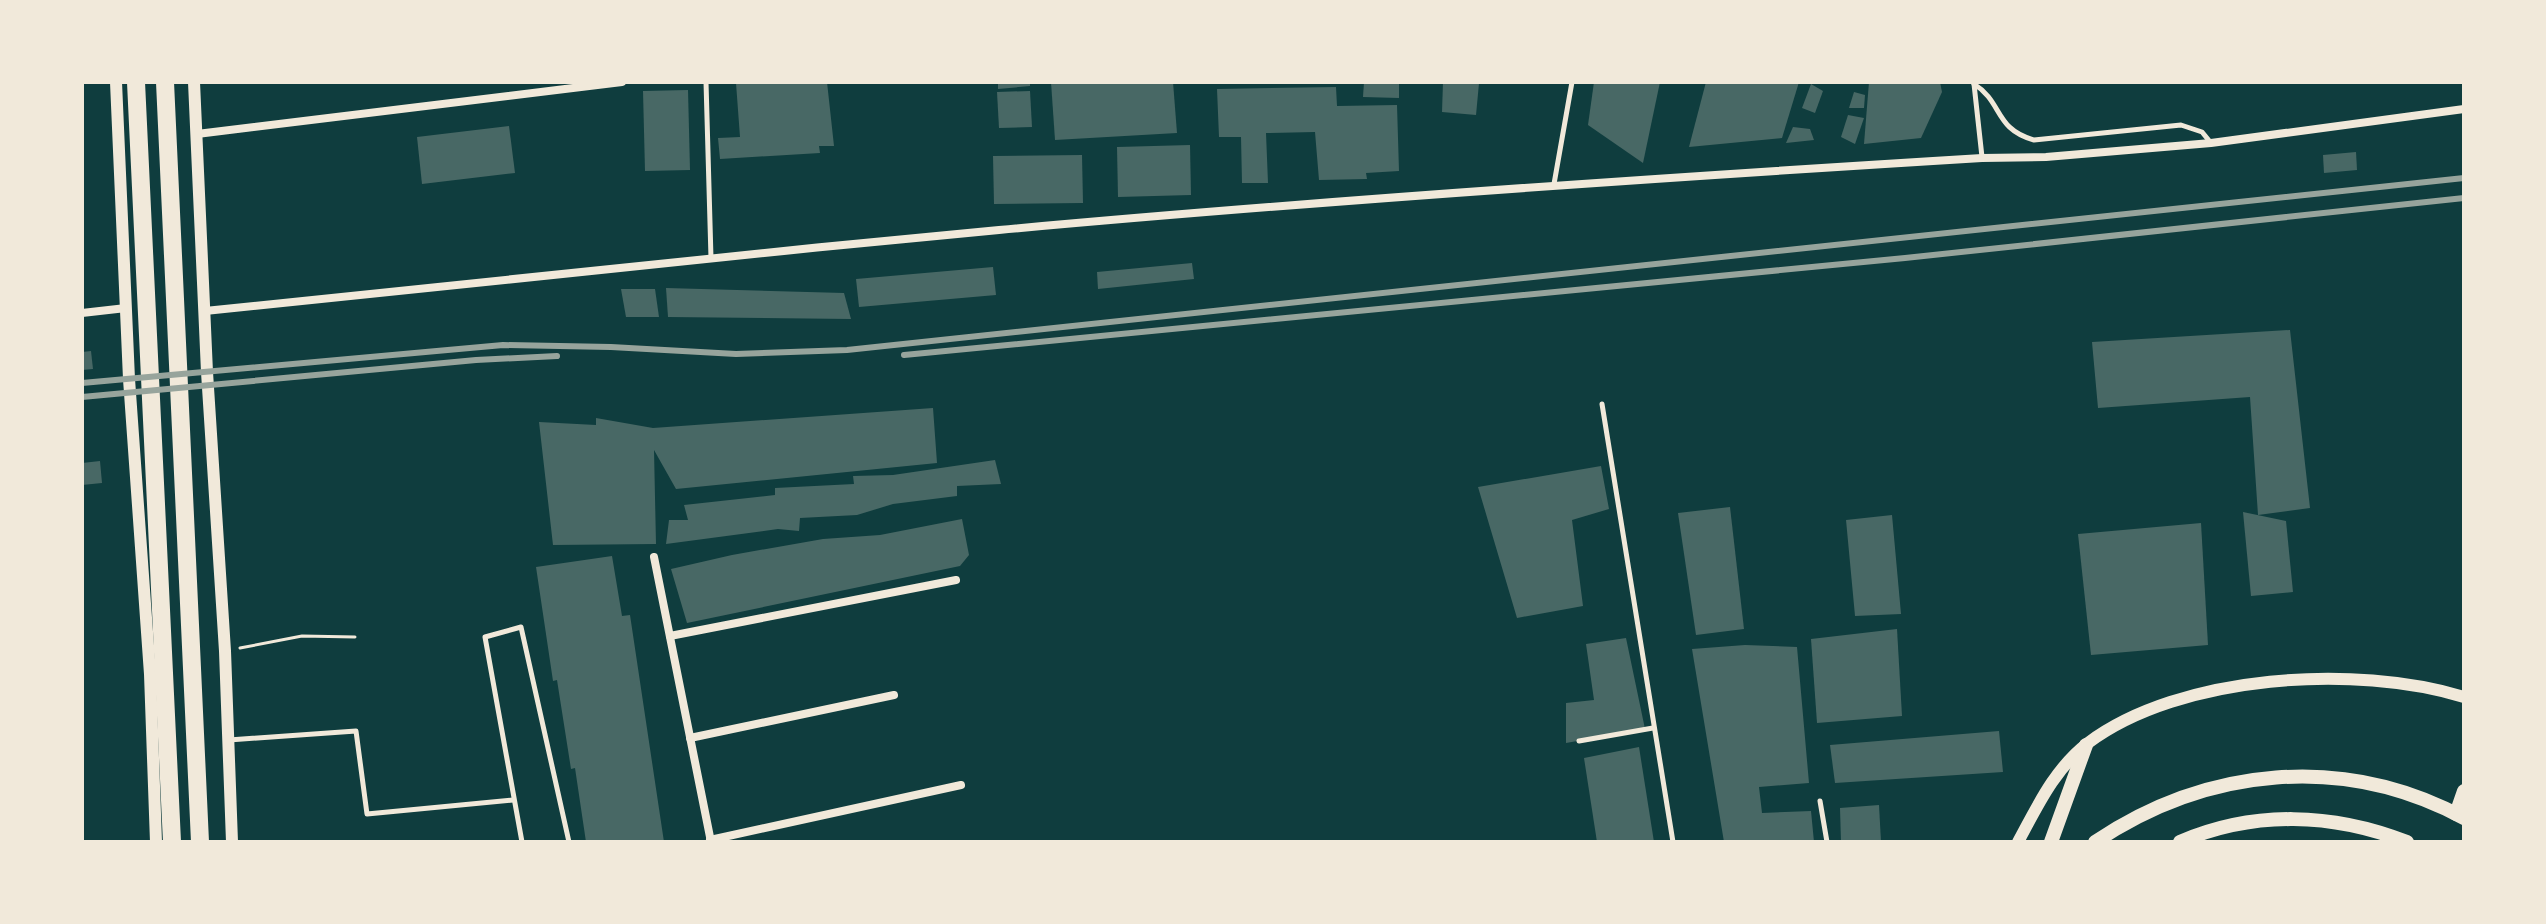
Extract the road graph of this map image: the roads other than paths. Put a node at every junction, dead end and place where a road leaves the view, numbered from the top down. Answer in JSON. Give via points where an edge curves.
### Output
{"nodes":[{"id":1,"x":116,"y":82,"type":"edge"},
{"id":2,"x":136,"y":82,"type":"edge"},
{"id":3,"x":165,"y":82,"type":"edge"},
{"id":4,"x":194,"y":82,"type":"edge"},
{"id":5,"x":621,"y":82,"type":"edge"},
{"id":6,"x":706,"y":82,"type":"edge"},
{"id":7,"x":1572,"y":82,"type":"edge"},
{"id":8,"x":1974,"y":83,"type":"edge"},
{"id":9,"x":563,"y":86,"type":"edge"},
{"id":10,"x":2464,"y":109,"type":"edge"},
{"id":11,"x":197,"y":134,"type":"junction"},
{"id":12,"x":2211,"y":143,"type":"junction"},
{"id":13,"x":1982,"y":158,"type":"junction"},
{"id":14,"x":1554,"y":184,"type":"junction"},
{"id":15,"x":711,"y":258,"type":"junction"},
{"id":16,"x":126,"y":308,"type":"junction"},
{"id":17,"x":205,"y":311,"type":"junction"},
{"id":18,"x":82,"y":313,"type":"edge"},
{"id":19,"x":1602,"y":404,"type":"dead end"},
{"id":20,"x":654,"y":557,"type":"dead end"},
{"id":21,"x":956,"y":580,"type":"dead end"},
{"id":22,"x":670,"y":636,"type":"junction"},
{"id":23,"x":894,"y":695,"type":"dead end"},
{"id":24,"x":2464,"y":697,"type":"edge"},
{"id":25,"x":1653,"y":728,"type":"junction"},
{"id":26,"x":690,"y":738,"type":"junction"},
{"id":27,"x":228,"y":740,"type":"junction"},
{"id":28,"x":1579,"y":741,"type":"dead end"},
{"id":29,"x":2086,"y":745,"type":"junction"},
{"id":30,"x":961,"y":785,"type":"dead end"},
{"id":31,"x":2464,"y":791,"type":"edge"},
{"id":32,"x":513,"y":800,"type":"junction"},
{"id":33,"x":1820,"y":801,"type":"dead end"},
{"id":34,"x":2460,"y":816,"type":"edge"},
{"id":35,"x":710,"y":841,"type":"edge"},
{"id":36,"x":156,"y":842,"type":"edge"},
{"id":37,"x":172,"y":842,"type":"edge"},
{"id":38,"x":200,"y":842,"type":"edge"},
{"id":39,"x":232,"y":842,"type":"edge"},
{"id":40,"x":522,"y":842,"type":"edge"},
{"id":41,"x":569,"y":842,"type":"edge"},
{"id":42,"x":1673,"y":842,"type":"edge"},
{"id":43,"x":1827,"y":842,"type":"edge"},
{"id":44,"x":2018,"y":842,"type":"edge"},
{"id":45,"x":2051,"y":842,"type":"edge"},
{"id":46,"x":2095,"y":842,"type":"edge"},
{"id":47,"x":2180,"y":842,"type":"edge"},
{"id":48,"x":2407,"y":842,"type":"edge"}],
"edges":[{"from":1,"to":16,"type":"street"},
{"from":2,"to":37,"type":"highway"},
{"from":3,"to":38,"type":"highway"},
{"from":4,"to":11,"type":"street"},
{"from":5,"to":9,"type":"street"},
{"from":6,"to":15,"type":"lane"},
{"from":7,"to":14,"type":"lane"},
{"from":8,"to":12,"type":"lane","via":[[1990,97],[2009,129],[2034,140],[2181,125],[2202,132]]},
{"from":8,"to":13,"type":"lane"},
{"from":9,"to":11,"type":"street"},
{"from":10,"to":12,"type":"street"},
{"from":11,"to":17,"type":"street"},
{"from":12,"to":13,"type":"street"},
{"from":13,"to":14,"type":"street"},
{"from":14,"to":15,"type":"street"},
{"from":15,"to":17,"type":"street"},
{"from":16,"to":18,"type":"street"},
{"from":16,"to":36,"type":"street"},
{"from":17,"to":27,"type":"street"},
{"from":19,"to":25,"type":"lane"},
{"from":20,"to":22,"type":"street"},
{"from":21,"to":22,"type":"street"},
{"from":22,"to":26,"type":"street"},
{"from":23,"to":26,"type":"street"},
{"from":24,"to":29,"type":"street","via":[[2345,680],[2246,685],[2152,710]]},
{"from":25,"to":28,"type":"lane"},
{"from":25,"to":42,"type":"lane"},
{"from":26,"to":35,"type":"street"},
{"from":27,"to":32,"type":"lane","via":[[356,731],[367,814]]},
{"from":27,"to":39,"type":"street"},
{"from":29,"to":44,"type":"street","via":[[2064,765]]},
{"from":29,"to":45,"type":"main road"},
{"from":30,"to":35,"type":"street"},
{"from":31,"to":34,"type":"main road"},
{"from":32,"to":40,"type":"lane"},
{"from":32,"to":41,"type":"lane","via":[[485,637],[521,627]]},
{"from":33,"to":43,"type":"lane"},
{"from":34,"to":46,"type":"main road","via":[[2371,785],[2273,778],[2173,799]]},
{"from":47,"to":48,"type":"main road","via":[[2227,826],[2286,818],[2339,822]]}]}
